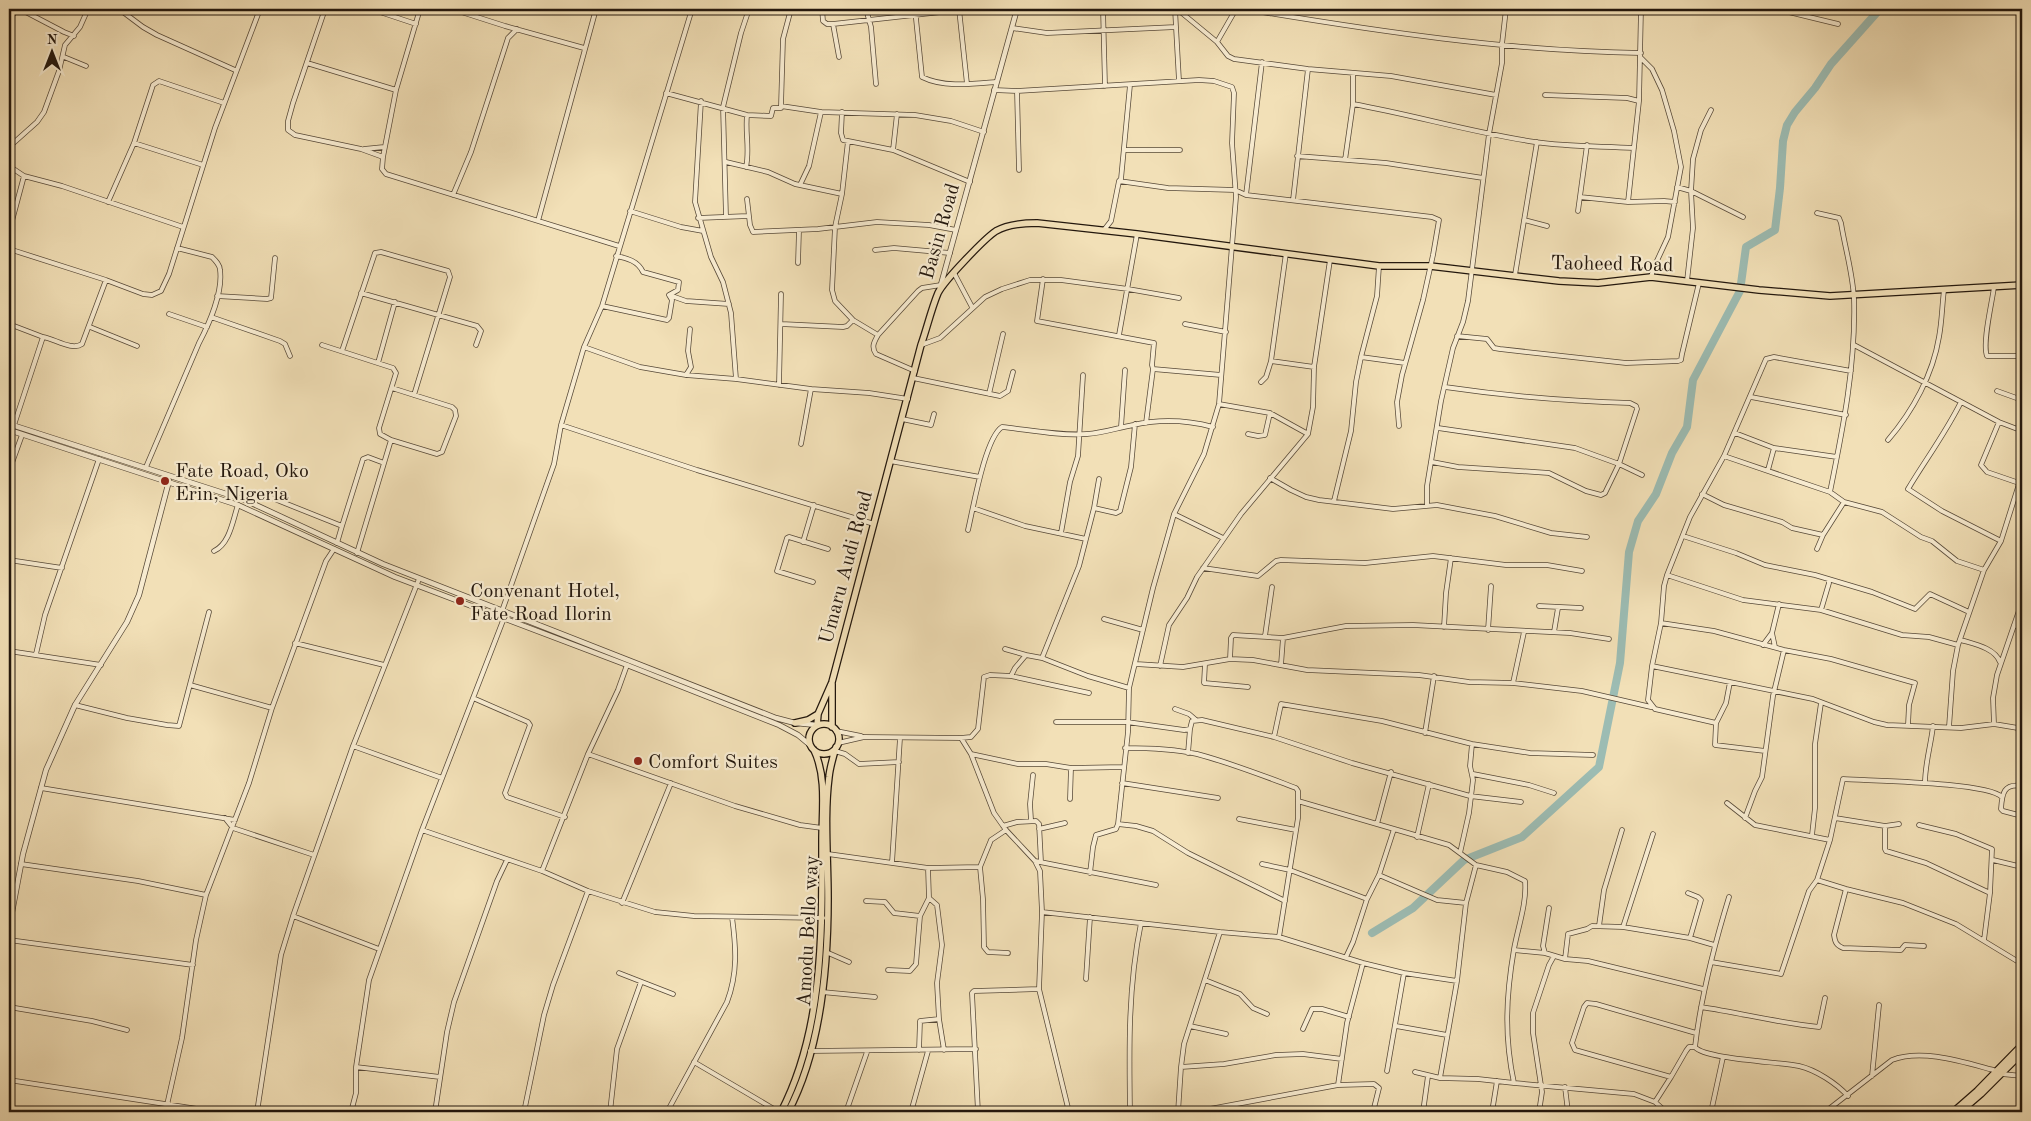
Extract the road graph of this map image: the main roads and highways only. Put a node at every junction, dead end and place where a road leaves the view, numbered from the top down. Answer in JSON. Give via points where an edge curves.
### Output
{"nodes":[{"id":1,"x":2022,"y":285,"type":"edge"},
{"id":2,"x":939,"y":292,"type":"joint"},
{"id":3,"x":890,"y":461,"type":"joint"},
{"id":4,"x":832,"y":682,"type":"junction"},
{"id":5,"x":818,"y":714,"type":"junction"},
{"id":6,"x":795,"y":723,"type":"road end"},
{"id":7,"x":817,"y":726,"type":"junction"},
{"id":8,"x":834,"y":729,"type":"junction"},
{"id":9,"x":812,"y":747,"type":"junction"},
{"id":10,"x":836,"y":747,"type":"junction"},
{"id":11,"x":825,"y":918,"type":"junction"},
{"id":12,"x":2022,"y":1045,"type":"edge"},
{"id":13,"x":2022,"y":1053,"type":"edge"},
{"id":14,"x":2000,"y":1072,"type":"junction"},
{"id":15,"x":780,"y":1112,"type":"edge"},
{"id":16,"x":788,"y":1112,"type":"edge"},
{"id":17,"x":1957,"y":1112,"type":"edge"}],
"edges":[{"from":1,"to":2,"type":"main road","name":"Taoheed Road","via":[[1830,296],[1651,277],[1598,283],[1559,281],[1430,266],[1379,266],[1038,223],[1013,225],[995,232]]},
{"from":2,"to":3,"type":"main road","name":"Basin Road","via":[[921,345]]},
{"from":3,"to":4,"type":"main road","name":"Umaru Audi Road"},
{"from":4,"to":5,"type":"main road"},
{"from":4,"to":8,"type":"main road"},
{"from":5,"to":6,"type":"main road"},
{"from":5,"to":7,"type":"main road"},
{"from":7,"to":8,"type":"main road","via":[[827,724]]},
{"from":7,"to":9,"type":"main road","via":[[809,736]]},
{"from":8,"to":10,"type":"main road"},
{"from":9,"to":10,"type":"main road","via":[[825,754]]},
{"from":9,"to":11,"type":"main road","name":"Amodu Bello way","via":[[821,774]]},
{"from":10,"to":11,"type":"main road","name":"Amodu Bello way","via":[[828,787]]},
{"from":11,"to":15,"type":"main road","name":"Amodu Bello way","via":[[811,1023]]},
{"from":11,"to":16,"type":"main road","name":"Amodu Bello way","via":[[826,952],[819,1015],[810,1052]]},
{"from":12,"to":14,"type":"main road"},
{"from":13,"to":14,"type":"main road"},
{"from":14,"to":17,"type":"main road"}]}
